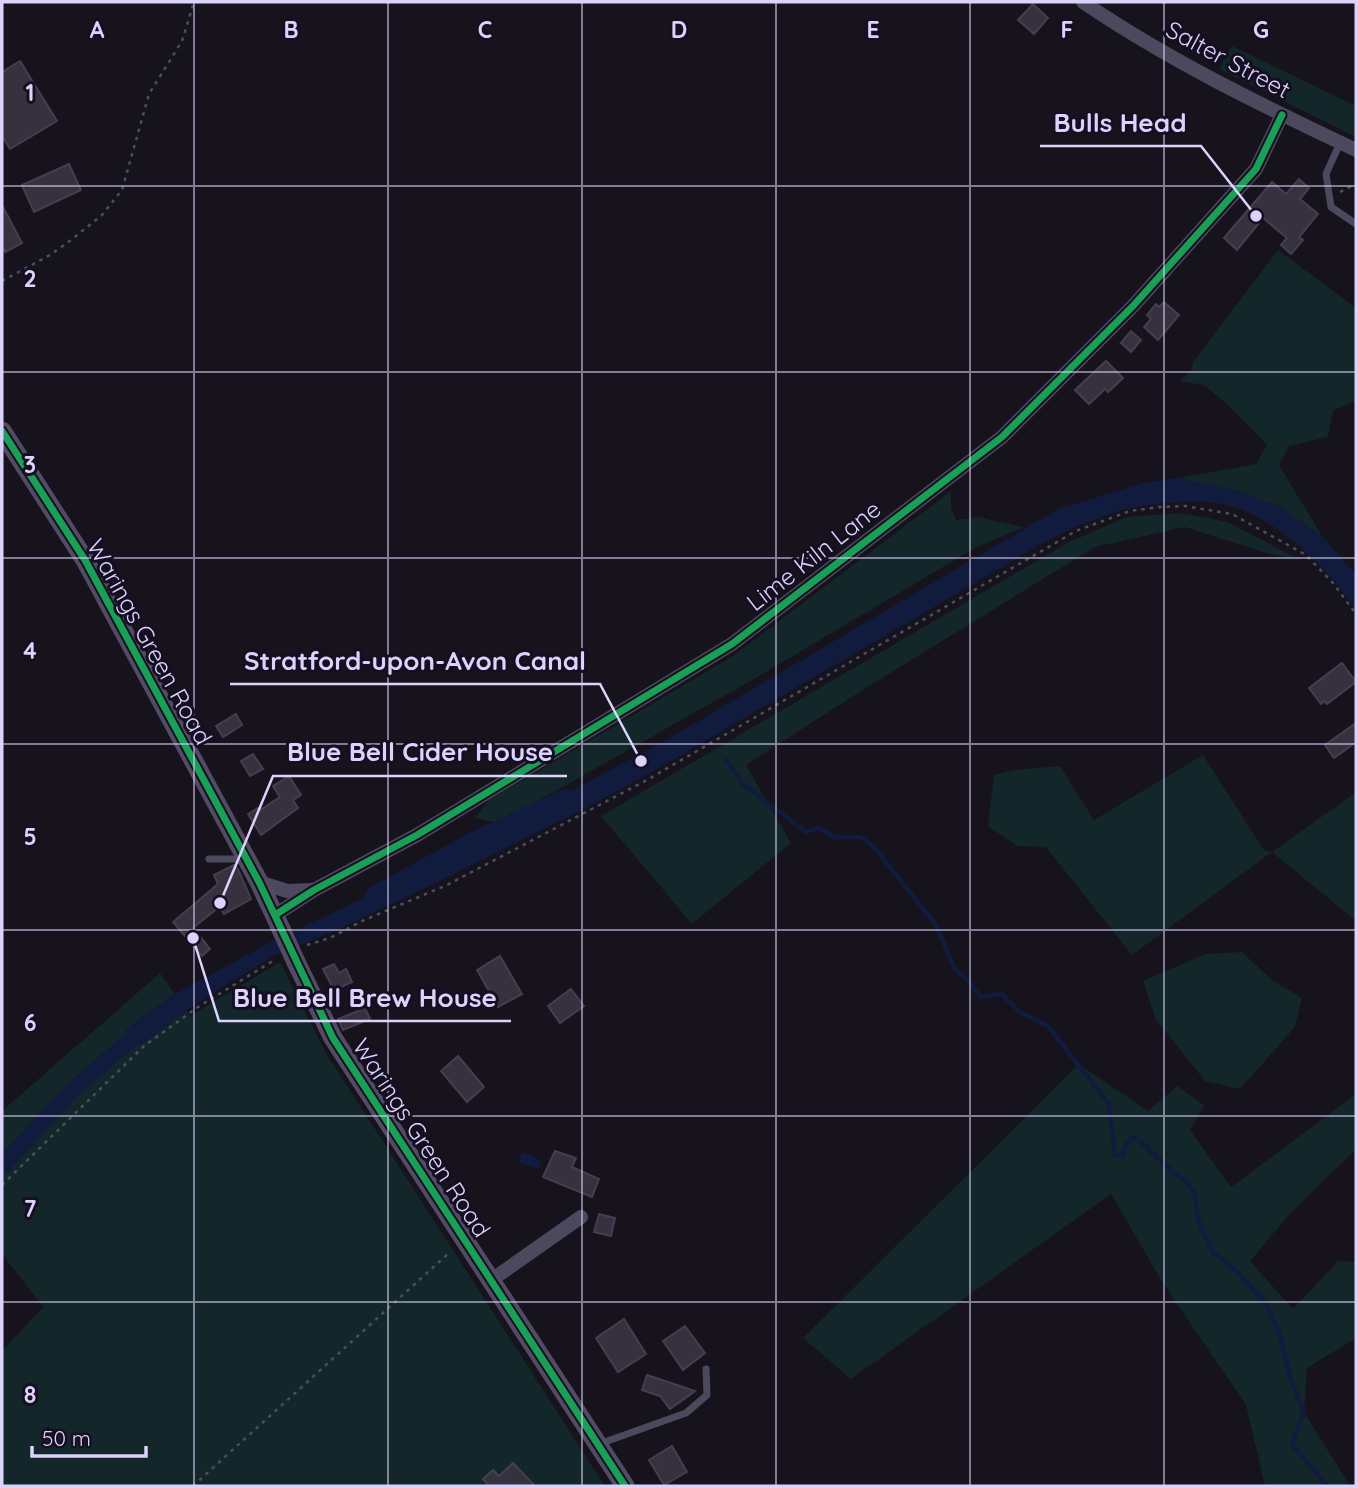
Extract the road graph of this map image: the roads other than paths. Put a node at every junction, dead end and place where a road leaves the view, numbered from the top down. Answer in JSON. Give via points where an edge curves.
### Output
{"nodes":[{"id":1,"x":1083,"y":2,"type":"edge"},
{"id":2,"x":1282,"y":115,"type":"junction"},
{"id":3,"x":1340,"y":143,"type":"junction"},
{"id":4,"x":1356,"y":150,"type":"edge"},
{"id":5,"x":1356,"y":224,"type":"edge"},
{"id":6,"x":2,"y":431,"type":"edge"},
{"id":7,"x":209,"y":859,"type":"dead end"},
{"id":8,"x":246,"y":859,"type":"junction"},
{"id":9,"x":259,"y":883,"type":"junction"},
{"id":10,"x":314,"y":890,"type":"junction"},
{"id":11,"x":278,"y":922,"type":"junction"},
{"id":12,"x":581,"y":1217,"type":"dead end"},
{"id":13,"x":490,"y":1281,"type":"junction"},
{"id":14,"x":706,"y":1369,"type":"dead end"},
{"id":15,"x":598,"y":1444,"type":"junction"},
{"id":16,"x":625,"y":1486,"type":"edge"}],
"edges":[{"from":1,"to":2,"type":"street","name":"Salter Street"},
{"from":2,"to":3,"type":"street","name":"Salter Street"},
{"from":2,"to":10,"type":"street","name":"Lime Kiln Lane","via":[[1256,169],[1133,306],[1002,437],[732,644],[417,835]]},
{"from":3,"to":4,"type":"street","name":"Salter Street"},
{"from":3,"to":5,"type":"lane","via":[[1326,174],[1331,207]]},
{"from":6,"to":8,"type":"street","name":"Warings Green Road","via":[[85,560]]},
{"from":7,"to":8,"type":"lane"},
{"from":8,"to":9,"type":"street","name":"Warings Green Road"},
{"from":9,"to":10,"type":"street","via":[[287,891]]},
{"from":9,"to":11,"type":"street","name":"Warings Green Road"},
{"from":10,"to":11,"type":"street","name":"Lime Kiln Lane"},
{"from":11,"to":13,"type":"street","name":"Warings Green Road","bridge":true,"via":[[333,1038]]},
{"from":12,"to":13,"type":"street"},
{"from":13,"to":15,"type":"street","name":"Warings Green Road"},
{"from":14,"to":15,"type":"lane","via":[[706,1395],[686,1413]]},
{"from":15,"to":16,"type":"street","name":"Warings Green Road"}]}
